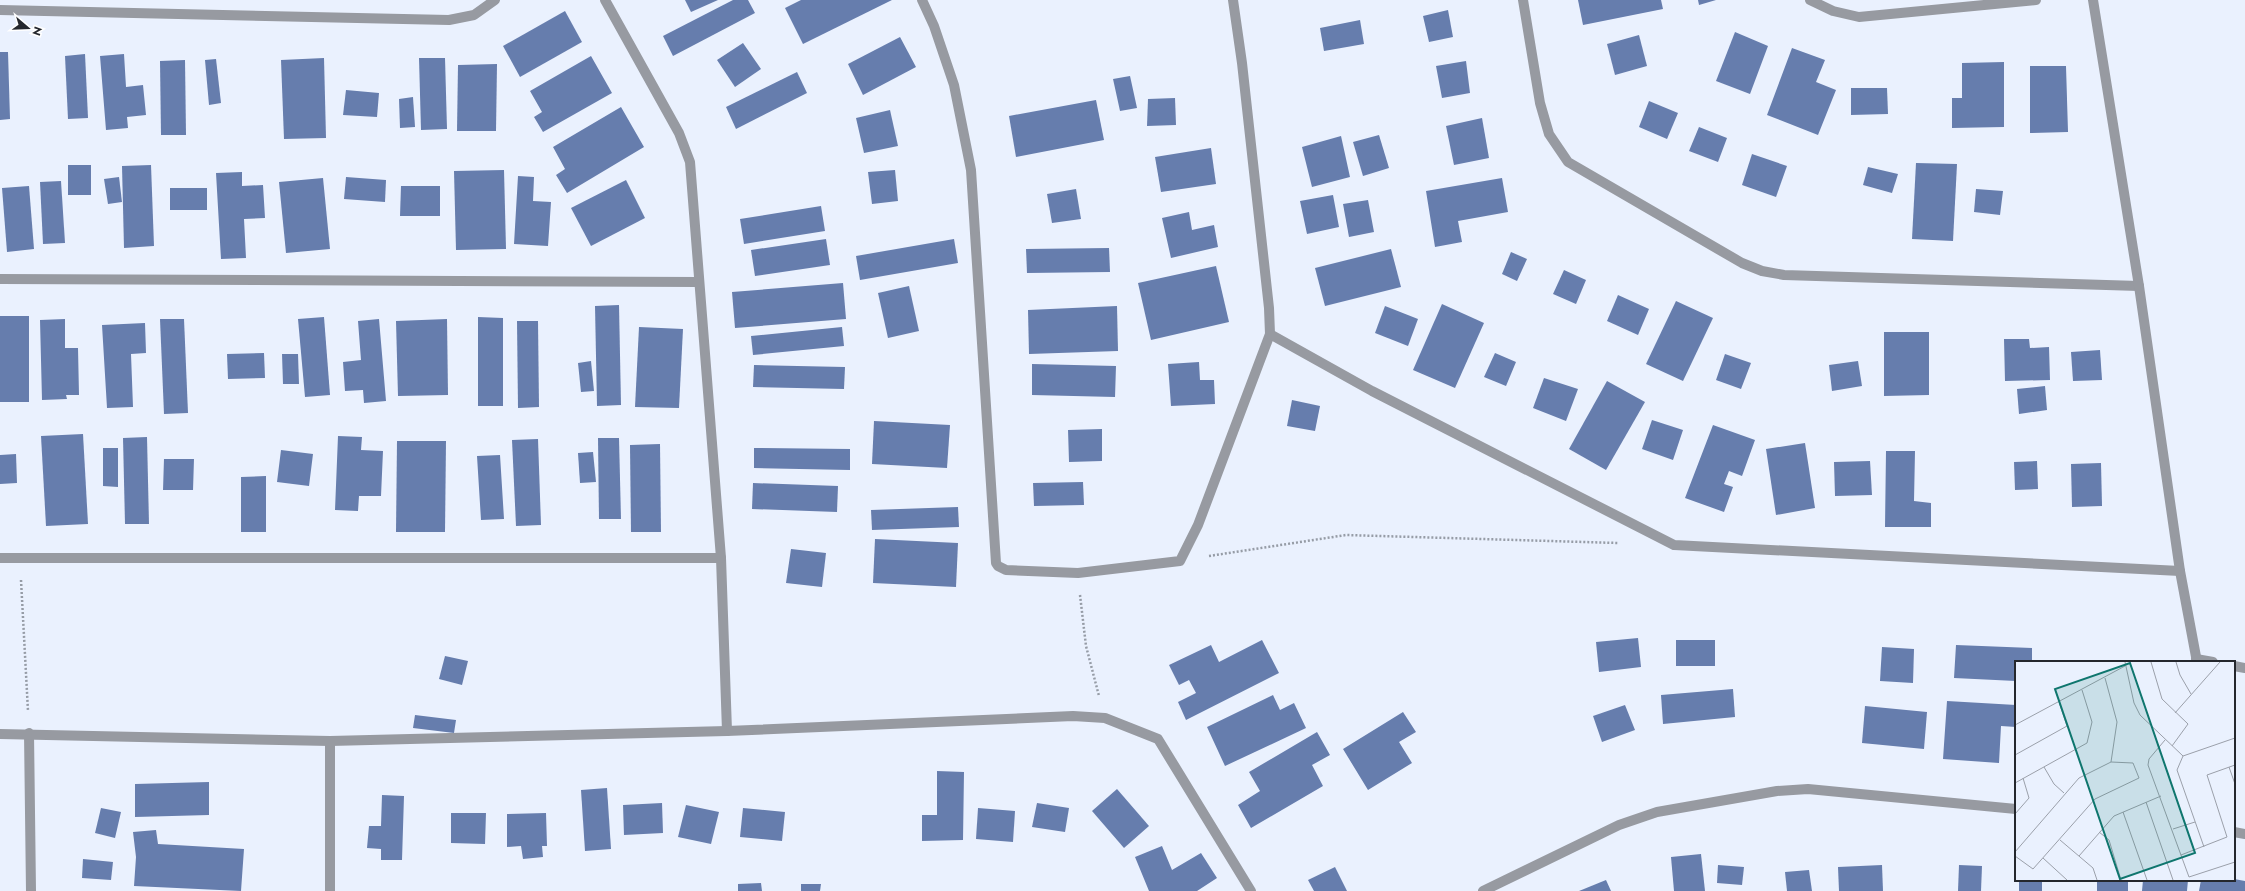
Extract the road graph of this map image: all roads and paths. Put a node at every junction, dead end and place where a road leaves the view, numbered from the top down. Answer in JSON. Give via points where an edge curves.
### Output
{"nodes":[{"id":1,"x":495,"y":0,"type":"edge"},
{"id":2,"x":605,"y":0,"type":"edge"},
{"id":3,"x":922,"y":0,"type":"edge"},
{"id":4,"x":1233,"y":0,"type":"edge"},
{"id":5,"x":1523,"y":0,"type":"edge"},
{"id":6,"x":1810,"y":0,"type":"edge"},
{"id":7,"x":2036,"y":0,"type":"edge"},
{"id":8,"x":2093,"y":0,"type":"edge"},
{"id":9,"x":0,"y":10,"type":"edge"},
{"id":10,"x":0,"y":279,"type":"edge"},
{"id":11,"x":699,"y":282,"type":"junction"},
{"id":12,"x":2139,"y":286,"type":"junction"},
{"id":13,"x":1270,"y":334,"type":"junction"},
{"id":14,"x":1620,"y":543,"type":"dead end"},
{"id":15,"x":0,"y":558,"type":"edge"},
{"id":16,"x":20,"y":558,"type":"junction"},
{"id":17,"x":721,"y":558,"type":"junction"},
{"id":18,"x":1180,"y":560,"type":"junction"},
{"id":19,"x":2180,"y":571,"type":"junction"},
{"id":20,"x":1078,"y":573,"type":"junction"},
{"id":21,"x":2196,"y":660,"type":"edge"},
{"id":22,"x":2235,"y":666,"type":"edge"},
{"id":23,"x":2245,"y":668,"type":"edge"},
{"id":24,"x":1105,"y":718,"type":"junction"},
{"id":25,"x":727,"y":730,"type":"junction"},
{"id":26,"x":29,"y":733,"type":"junction"},
{"id":27,"x":0,"y":734,"type":"edge"},
{"id":28,"x":330,"y":741,"type":"junction"},
{"id":29,"x":2015,"y":810,"type":"edge"},
{"id":30,"x":2235,"y":832,"type":"edge"},
{"id":31,"x":2245,"y":834,"type":"edge"},
{"id":32,"x":31,"y":891,"type":"edge"},
{"id":33,"x":330,"y":891,"type":"edge"},
{"id":34,"x":1251,"y":891,"type":"edge"},
{"id":35,"x":1483,"y":891,"type":"edge"}],
"edges":[{"from":1,"to":9,"type":"street","via":[[474,15],[449,20]]},
{"from":2,"to":11,"type":"street","via":[[684,145],[690,162]]},
{"from":3,"to":20,"type":"street","via":[[934,26],[954,85],[971,170],[996,563],[1006,570]]},
{"from":4,"to":13,"type":"street","via":[[1243,71]]},
{"from":5,"to":12,"type":"street","via":[[1540,103],[1548,134],[1558,151],[1568,162],[1742,263],[1762,271],[1784,275]]},
{"from":6,"to":7,"type":"street","via":[[1833,11],[1859,17]]},
{"from":8,"to":12,"type":"street"},
{"from":10,"to":11,"type":"street"},
{"from":11,"to":17,"type":"street"},
{"from":12,"to":19,"type":"street"},
{"from":13,"to":18,"type":"street","via":[[1198,525]]},
{"from":13,"to":19,"type":"street","via":[[1372,391],[1674,545]]},
{"from":14,"to":18,"type":"path","via":[[1346,535]]},
{"from":15,"to":16,"type":"street"},
{"from":16,"to":17,"type":"street"},
{"from":16,"to":26,"type":"path"},
{"from":17,"to":25,"type":"street"},
{"from":18,"to":20,"type":"street"},
{"from":19,"to":21,"type":"street"},
{"from":20,"to":24,"type":"path","via":[[1086,646]]},
{"from":22,"to":23,"type":"street"},
{"from":24,"to":25,"type":"street","via":[[1074,716]]},
{"from":24,"to":34,"type":"street","via":[[1158,739]]},
{"from":25,"to":28,"type":"street"},
{"from":26,"to":27,"type":"street"},
{"from":26,"to":28,"type":"street"},
{"from":26,"to":32,"type":"street"},
{"from":28,"to":33,"type":"street"},
{"from":29,"to":35,"type":"street","via":[[1820,790],[1777,791],[1657,812],[1638,818]]},
{"from":30,"to":31,"type":"street"}]}
